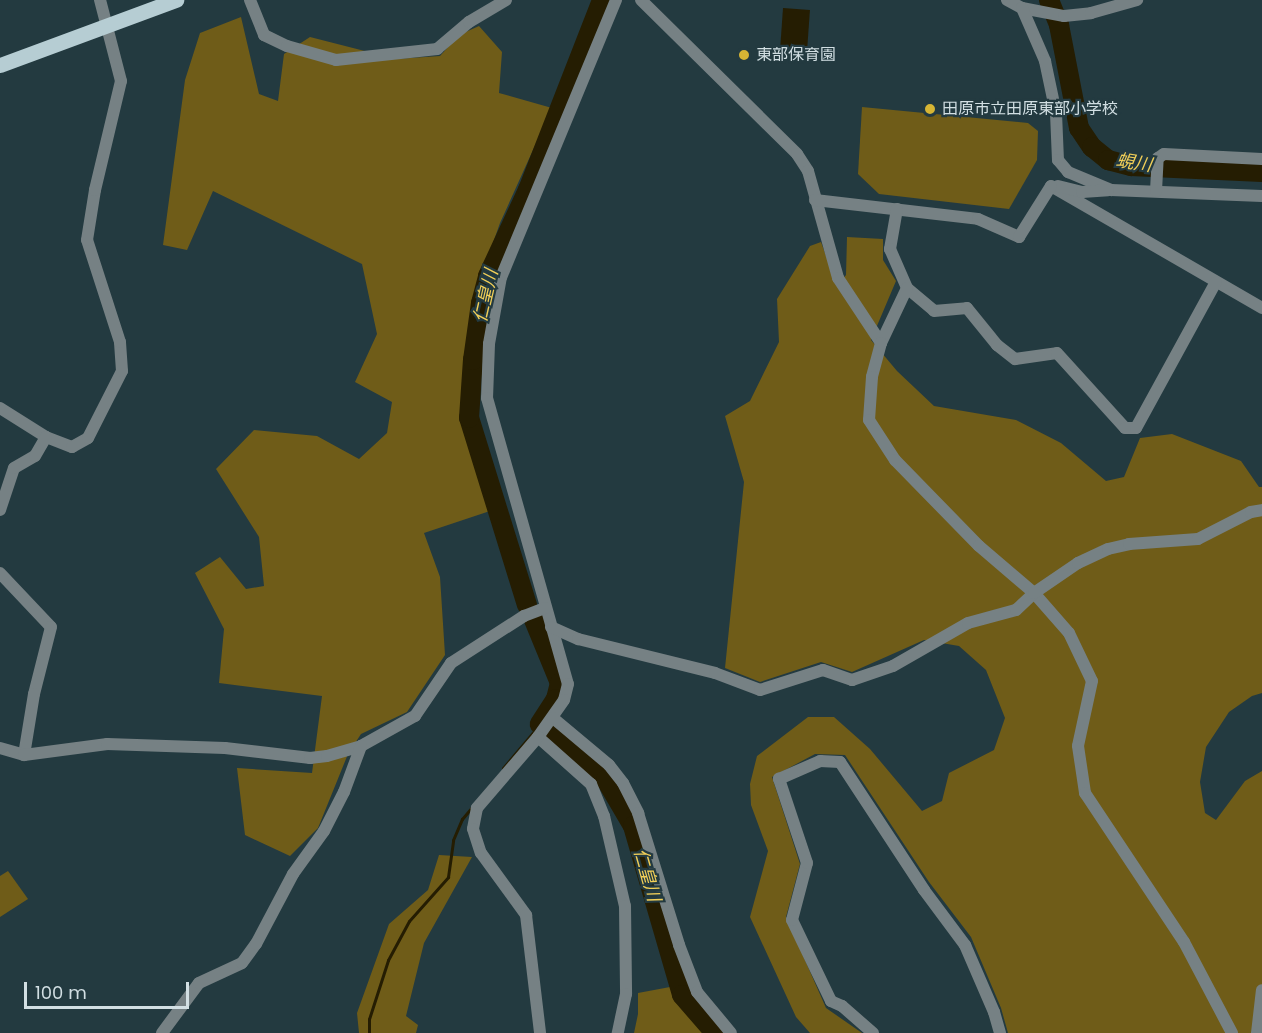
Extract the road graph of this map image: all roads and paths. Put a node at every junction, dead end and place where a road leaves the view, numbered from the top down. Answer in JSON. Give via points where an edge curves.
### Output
{"nodes":[{"id":1,"x":100,"y":0,"type":"edge"},
{"id":2,"x":176,"y":0,"type":"edge"},
{"id":3,"x":250,"y":0,"type":"edge"},
{"id":4,"x":506,"y":0,"type":"edge"},
{"id":5,"x":616,"y":0,"type":"edge"},
{"id":6,"x":641,"y":0,"type":"edge"},
{"id":7,"x":1007,"y":0,"type":"edge"},
{"id":8,"x":1137,"y":0,"type":"edge"},
{"id":9,"x":1022,"y":8,"type":"junction"},
{"id":10,"x":107,"y":25,"type":"junction"},
{"id":11,"x":0,"y":65,"type":"edge"},
{"id":12,"x":1262,"y":159,"type":"edge"},
{"id":13,"x":1051,"y":186,"type":"junction"},
{"id":14,"x":1111,"y":190,"type":"junction"},
{"id":15,"x":1156,"y":191,"type":"junction"},
{"id":16,"x":813,"y":194,"type":"junction"},
{"id":17,"x":1262,"y":196,"type":"edge"},
{"id":18,"x":897,"y":208,"type":"junction"},
{"id":19,"x":1216,"y":282,"type":"junction"},
{"id":20,"x":907,"y":288,"type":"junction"},
{"id":21,"x":1262,"y":308,"type":"edge"},
{"id":22,"x":881,"y":343,"type":"junction"},
{"id":23,"x":0,"y":408,"type":"edge"},
{"id":24,"x":46,"y":437,"type":"junction"},
{"id":25,"x":0,"y":510,"type":"edge"},
{"id":26,"x":1262,"y":510,"type":"edge"},
{"id":27,"x":0,"y":573,"type":"edge"},
{"id":28,"x":1034,"y":593,"type":"junction"},
{"id":29,"x":545,"y":608,"type":"junction"},
{"id":30,"x":551,"y":627,"type":"junction"},
{"id":31,"x":553,"y":718,"type":"junction"},
{"id":32,"x":538,"y":737,"type":"junction"},
{"id":33,"x":361,"y":746,"type":"junction"},
{"id":34,"x":0,"y":748,"type":"edge"},
{"id":35,"x":24,"y":755,"type":"junction"},
{"id":36,"x":1262,"y":990,"type":"edge"},
{"id":37,"x":162,"y":1033,"type":"edge"},
{"id":38,"x":540,"y":1033,"type":"edge"},
{"id":39,"x":618,"y":1033,"type":"edge"},
{"id":40,"x":731,"y":1033,"type":"edge"},
{"id":41,"x":873,"y":1033,"type":"edge"},
{"id":42,"x":1000,"y":1033,"type":"edge"},
{"id":43,"x":1232,"y":1033,"type":"edge"},
{"id":44,"x":1257,"y":1033,"type":"edge"}],
"edges":[{"from":1,"to":10,"type":"street"},
{"from":2,"to":10,"type":"main road"},
{"from":3,"to":4,"type":"street","via":[[264,35],[286,46],[336,60],[437,49],[468,22]]},
{"from":5,"to":29,"type":"street","via":[[501,277],[489,344],[486,398]]},
{"from":6,"to":16,"type":"street","via":[[796,154],[808,171]]},
{"from":7,"to":9,"type":"street"},
{"from":8,"to":9,"type":"street","via":[[1064,16]]},
{"from":9,"to":14,"type":"street","via":[[1045,61],[1056,113],[1058,160],[1068,172]]},
{"from":10,"to":11,"type":"main road"},
{"from":10,"to":24,"type":"street","via":[[121,81],[87,240],[120,342],[122,372],[88,438],[72,447]]},
{"from":12,"to":15,"type":"street","via":[[1164,154],[1158,158]]},
{"from":13,"to":14,"type":"street","via":[[1082,192]]},
{"from":13,"to":18,"type":"street","via":[[1018,237],[978,219]]},
{"from":13,"to":19,"type":"street"},
{"from":14,"to":15,"type":"street"},
{"from":15,"to":17,"type":"street"},
{"from":16,"to":18,"type":"street"},
{"from":16,"to":22,"type":"street","via":[[838,278]]},
{"from":18,"to":20,"type":"street","via":[[890,249]]},
{"from":19,"to":20,"type":"street","via":[[1136,428],[1125,428],[1057,354],[1016,358],[997,345],[967,308],[934,311]]},
{"from":19,"to":21,"type":"street"},
{"from":20,"to":22,"type":"street"},
{"from":22,"to":28,"type":"street","via":[[872,377],[869,420],[895,460],[979,546]]},
{"from":23,"to":24,"type":"street"},
{"from":24,"to":25,"type":"street","via":[[35,456],[14,468]]},
{"from":26,"to":28,"type":"street","via":[[1198,539],[1108,549],[1078,563]]},
{"from":27,"to":35,"type":"street","via":[[51,627]]},
{"from":28,"to":30,"type":"street","via":[[1016,610],[968,623],[882,669],[852,680],[823,670],[760,690],[716,673],[578,639]]},
{"from":28,"to":43,"type":"street","via":[[1069,633],[1092,681],[1078,746],[1085,793],[1184,942]]},
{"from":29,"to":30,"type":"street"},
{"from":29,"to":33,"type":"street","via":[[524,616],[451,663],[415,716]]},
{"from":30,"to":31,"type":"street","via":[[568,684]]},
{"from":31,"to":32,"type":"street"},
{"from":31,"to":40,"type":"street","via":[[609,765],[622,783],[638,813],[697,992]]},
{"from":32,"to":38,"type":"street","via":[[477,808],[473,829],[481,853],[526,915]]},
{"from":32,"to":39,"type":"street","via":[[591,784],[604,816],[625,906],[626,994]]},
{"from":33,"to":35,"type":"street","via":[[310,758],[225,748],[107,744]]},
{"from":33,"to":37,"type":"street","via":[[324,831],[293,874],[256,944],[242,963],[199,983]]},
{"from":34,"to":35,"type":"street"},
{"from":36,"to":44,"type":"street"},
{"from":41,"to":42,"type":"street","via":[[831,1001],[792,920],[807,863],[779,779],[820,761],[840,762],[965,945]]}]}
